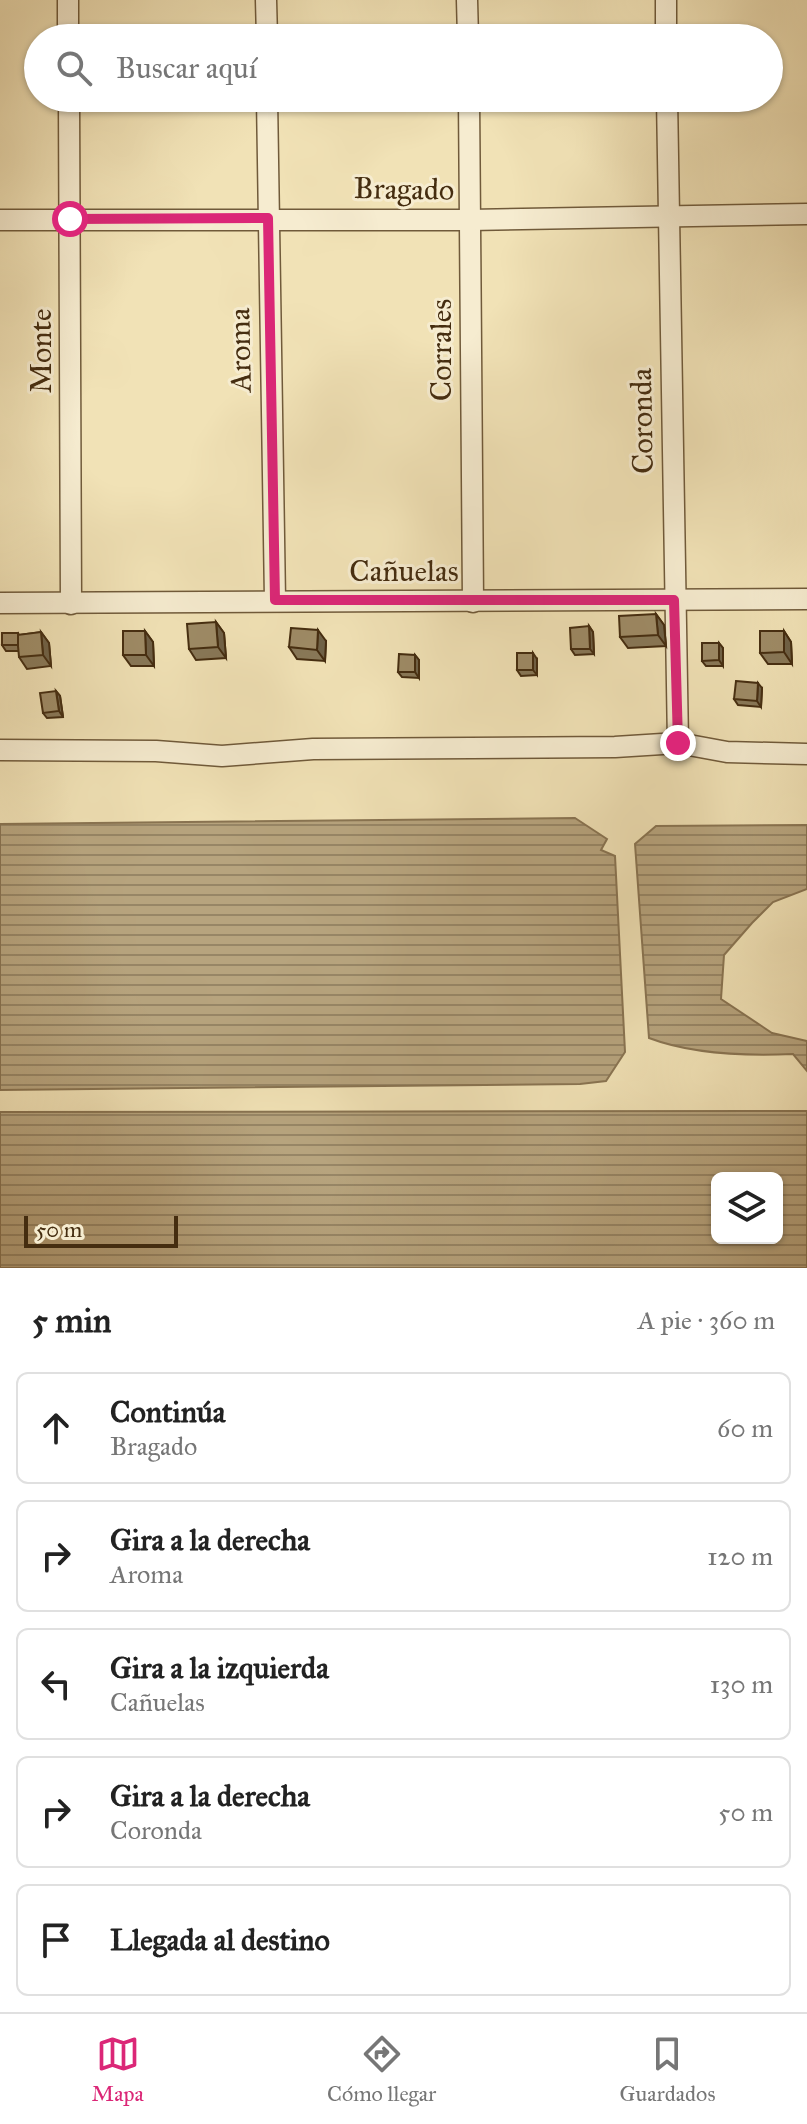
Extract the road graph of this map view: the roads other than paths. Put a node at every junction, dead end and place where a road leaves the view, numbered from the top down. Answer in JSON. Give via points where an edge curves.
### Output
{"nodes":[{"id":1,"x":68,"y":0,"type":"edge"},
{"id":2,"x":266,"y":0,"type":"edge"},
{"id":3,"x":467,"y":0,"type":"edge"},
{"id":4,"x":666,"y":0,"type":"edge"},
{"id":5,"x":68,"y":24,"type":"edge"},
{"id":6,"x":267,"y":24,"type":"edge"},
{"id":7,"x":468,"y":24,"type":"edge"},
{"id":8,"x":666,"y":24,"type":"edge"},
{"id":9,"x":69,"y":112,"type":"edge"},
{"id":10,"x":267,"y":112,"type":"edge"},
{"id":11,"x":469,"y":112,"type":"edge"},
{"id":12,"x":667,"y":112,"type":"edge"},
{"id":13,"x":807,"y":214,"type":"edge"},
{"id":14,"x":668,"y":217,"type":"junction"},
{"id":15,"x":268,"y":218,"type":"junction"},
{"id":16,"x":70,"y":219,"type":"junction"},
{"id":17,"x":0,"y":220,"type":"edge"},
{"id":18,"x":470,"y":220,"type":"junction"},
{"id":19,"x":807,"y":599,"type":"edge"},
{"id":20,"x":275,"y":600,"type":"junction"},
{"id":21,"x":674,"y":600,"type":"junction"},
{"id":22,"x":473,"y":602,"type":"junction"},
{"id":23,"x":0,"y":603,"type":"edge"},
{"id":24,"x":71,"y":604,"type":"junction"},
{"id":25,"x":678,"y":743,"type":"junction"},
{"id":26,"x":0,"y":750,"type":"edge"},
{"id":27,"x":807,"y":754,"type":"edge"}],
"edges":[{"from":1,"to":5,"type":"street"},
{"from":2,"to":6,"type":"street"},
{"from":3,"to":7,"type":"street"},
{"from":4,"to":8,"type":"street"},
{"from":9,"to":16,"type":"street","name":"Monte"},
{"from":10,"to":15,"type":"street","name":"Aroma"},
{"from":11,"to":18,"type":"street","name":"Corrales"},
{"from":12,"to":14,"type":"street","name":"Coronda"},
{"from":13,"to":14,"type":"street","name":"Bragado"},
{"from":14,"to":18,"type":"street","name":"Bragado"},
{"from":14,"to":21,"type":"street","name":"Coronda"},
{"from":15,"to":16,"type":"street","name":"Bragado"},
{"from":15,"to":18,"type":"street","name":"Bragado"},
{"from":15,"to":20,"type":"street","name":"Aroma"},
{"from":16,"to":17,"type":"street","name":"Bragado"},
{"from":16,"to":24,"type":"street","name":"Monte"},
{"from":18,"to":22,"type":"street","name":"Corrales"},
{"from":19,"to":21,"type":"street","name":"Cañuelas"},
{"from":20,"to":22,"type":"street","name":"Cañuelas"},
{"from":20,"to":24,"type":"street","name":"Cañuelas"},
{"from":21,"to":22,"type":"street","name":"Cañuelas"},
{"from":21,"to":25,"type":"street","name":"Coronda"},
{"from":23,"to":24,"type":"street","name":"Cañuelas"},
{"from":25,"to":26,"type":"street","via":[[313,749],[222,756]]},
{"from":25,"to":27,"type":"street","via":[[727,752]]}]}
